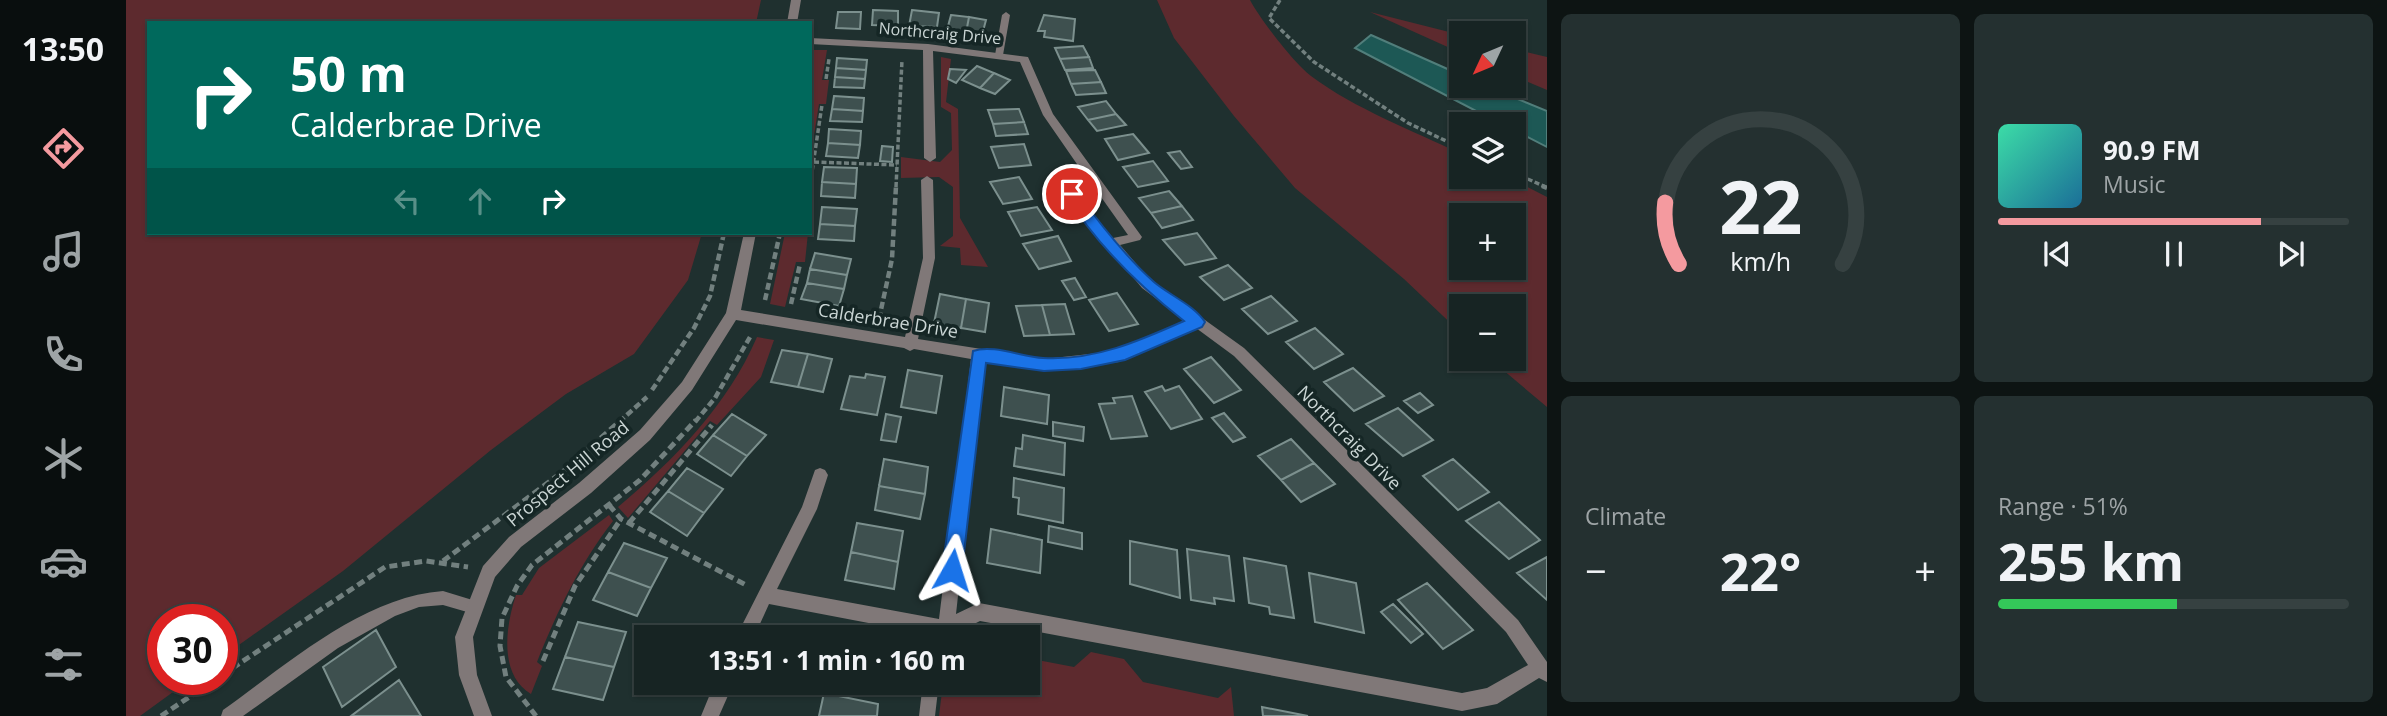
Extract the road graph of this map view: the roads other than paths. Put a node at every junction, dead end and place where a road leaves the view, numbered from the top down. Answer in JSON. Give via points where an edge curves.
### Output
{"nodes":[{"id":1,"x":796,"y":0,"type":"edge"},
{"id":2,"x":1006,"y":15,"type":"dead end"},
{"id":3,"x":792,"y":21,"type":"edge"},
{"id":4,"x":812,"y":41,"type":"edge"},
{"id":5,"x":928,"y":47,"type":"junction"},
{"id":6,"x":999,"y":55,"type":"junction"},
{"id":7,"x":930,"y":158,"type":"dead end"},
{"id":8,"x":1087,"y":169,"type":"junction"},
{"id":9,"x":927,"y":180,"type":"dead end"},
{"id":10,"x":750,"y":235,"type":"edge"},
{"id":11,"x":1111,"y":243,"type":"junction"},
{"id":12,"x":733,"y":314,"type":"junction"},
{"id":13,"x":1197,"y":322,"type":"junction"},
{"id":14,"x":910,"y":345,"type":"junction"},
{"id":15,"x":978,"y":356,"type":"junction"},
{"id":16,"x":820,"y":475,"type":"dead end"},
{"id":17,"x":765,"y":595,"type":"junction"},
{"id":18,"x":474,"y":607,"type":"junction"},
{"id":19,"x":751,"y":625,"type":"edge"},
{"id":20,"x":906,"y":625,"type":"edge"},
{"id":21,"x":945,"y":625,"type":"edge"},
{"id":22,"x":957,"y":625,"type":"edge"},
{"id":23,"x":1544,"y":671,"type":"edge"},
{"id":24,"x":719,"y":695,"type":"edge"},
{"id":25,"x":929,"y":695,"type":"edge"},
{"id":26,"x":229,"y":716,"type":"edge"},
{"id":27,"x":483,"y":716,"type":"edge"},
{"id":28,"x":710,"y":716,"type":"edge"},
{"id":29,"x":927,"y":716,"type":"edge"}],
"edges":[{"from":1,"to":3,"type":"street"},
{"from":2,"to":6,"type":"lane"},
{"from":4,"to":5,"type":"street","name":"Northcraig Drive"},
{"from":5,"to":6,"type":"street","name":"Northcraig Drive"},
{"from":5,"to":7,"type":"street"},
{"from":6,"to":8,"type":"street","name":"Northcraig Drive","via":[[1024,59],[1048,115]]},
{"from":8,"to":11,"type":"street","name":"Northcraig Drive","via":[[1136,237]]},
{"from":8,"to":11,"type":"street","name":"Northcraig Drive","via":[[1059,175],[1098,232]]},
{"from":9,"to":14,"type":"street","via":[[929,258]]},
{"from":10,"to":12,"type":"street","name":"Prospect Hill Road"},
{"from":11,"to":13,"type":"street","name":"Northcraig Drive","via":[[1147,285]]},
{"from":12,"to":14,"type":"street","name":"Calderbrae Drive"},
{"from":12,"to":18,"type":"street","name":"Prospect Hill Road","via":[[687,386],[645,435],[512,545],[489,572]]},
{"from":13,"to":15,"type":"street","name":"Calderbrae Drive","via":[[1119,356],[1081,363],[1044,365]]},
{"from":13,"to":23,"type":"street","name":"Northcraig Drive","via":[[1239,352],[1513,626]]},
{"from":14,"to":15,"type":"street","name":"Calderbrae Drive"},
{"from":15,"to":21,"type":"street"},
{"from":16,"to":17,"type":"street","via":[[809,509]]},
{"from":17,"to":19,"type":"street"},
{"from":17,"to":20,"type":"street"},
{"from":18,"to":26,"type":"lane","via":[[443,598],[415,600],[377,614]]},
{"from":18,"to":27,"type":"street","name":"Prospect Hill Road","via":[[464,637],[468,675]]},
{"from":22,"to":23,"type":"street","via":[[979,612],[1462,702],[1490,696]]},
{"from":24,"to":28,"type":"street"},
{"from":25,"to":29,"type":"lane"}]}
